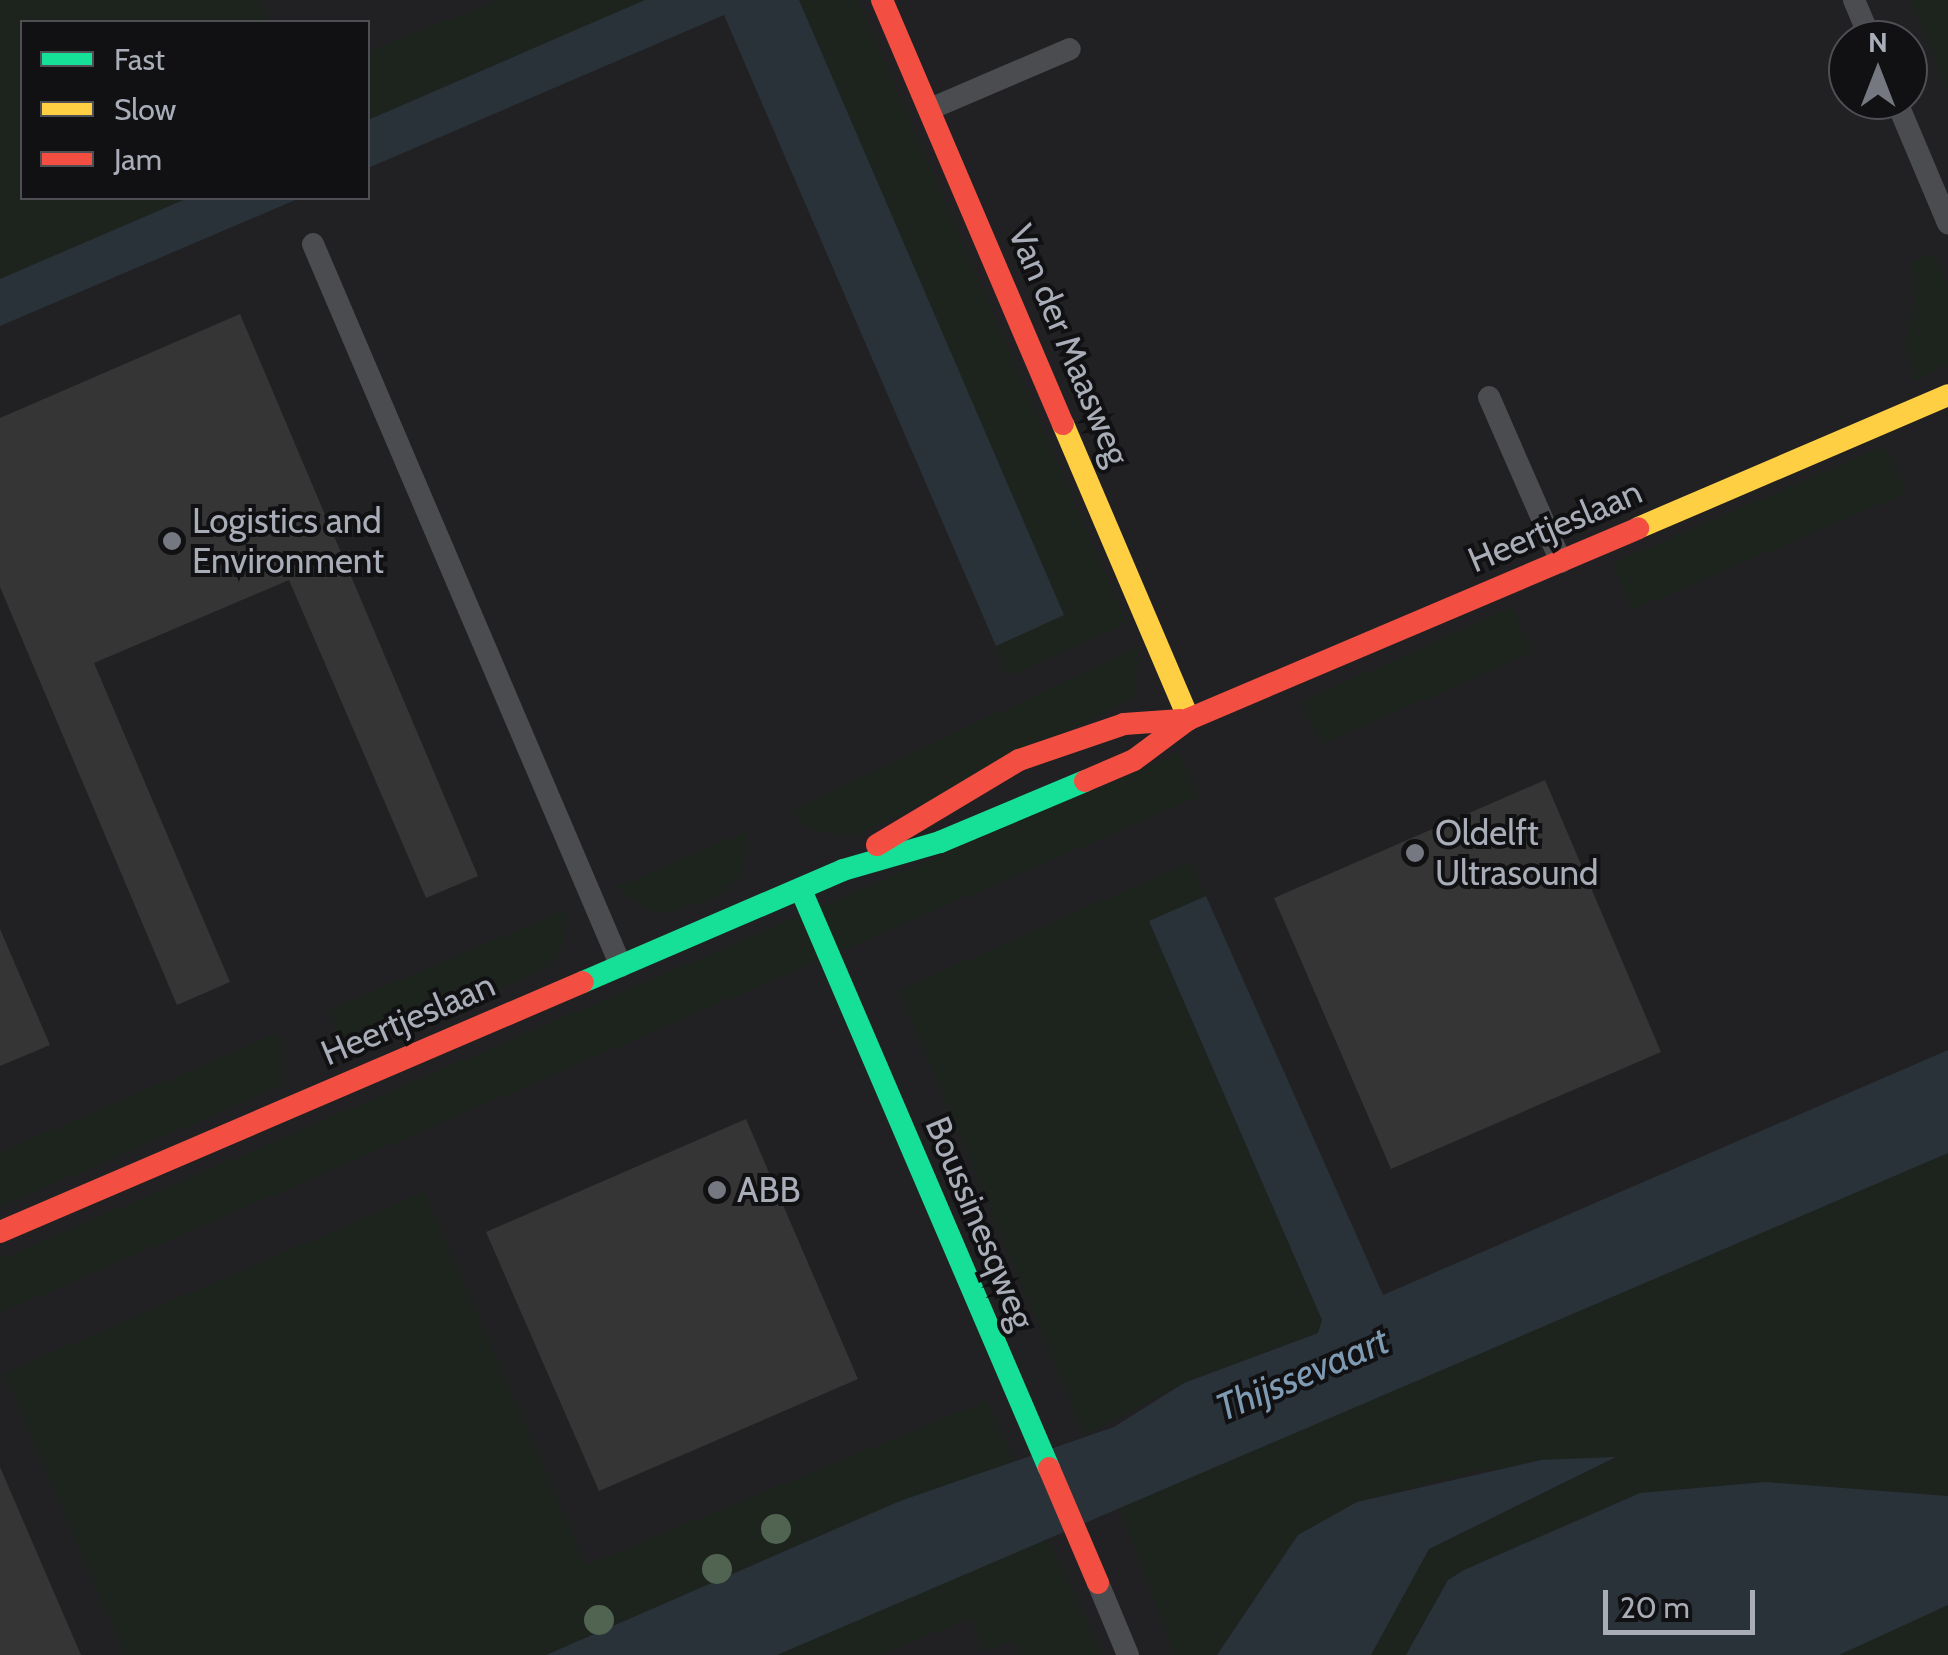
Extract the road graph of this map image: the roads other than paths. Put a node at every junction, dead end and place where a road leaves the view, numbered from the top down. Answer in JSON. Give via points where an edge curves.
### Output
{"nodes":[{"id":1,"x":882,"y":0,"type":"edge"},
{"id":2,"x":1070,"y":49,"type":"dead end"},
{"id":3,"x":930,"y":110,"type":"junction"},
{"id":4,"x":1904,"y":120,"type":"edge"},
{"id":5,"x":1948,"y":224,"type":"edge"},
{"id":6,"x":313,"y":244,"type":"dead end"},
{"id":7,"x":1948,"y":395,"type":"edge"},
{"id":8,"x":1490,"y":397,"type":"dead end"},
{"id":9,"x":1561,"y":562,"type":"junction"},
{"id":10,"x":1189,"y":720,"type":"junction"},
{"id":11,"x":843,"y":870,"type":"junction"},
{"id":12,"x":801,"y":890,"type":"junction"},
{"id":13,"x":620,"y":966,"type":"junction"},
{"id":14,"x":0,"y":1232,"type":"edge"},
{"id":15,"x":1098,"y":1583,"type":"joint"},
{"id":16,"x":1128,"y":1655,"type":"edge"}],
"edges":[{"from":1,"to":3,"type":"street","name":"Van der Maasweg"},
{"from":2,"to":3,"type":"lane"},
{"from":3,"to":10,"type":"street","name":"Van der Maasweg"},
{"from":4,"to":5,"type":"lane"},
{"from":6,"to":13,"type":"lane"},
{"from":7,"to":9,"type":"street","name":"Heertjeslaan"},
{"from":8,"to":9,"type":"lane"},
{"from":9,"to":10,"type":"street","name":"Heertjeslaan"},
{"from":10,"to":11,"type":"street","name":"Heertjeslaan","via":[[1134,760],[940,842]]},
{"from":10,"to":11,"type":"street","name":"Heertjeslaan","via":[[1124,724],[1018,760],[926,808]]},
{"from":11,"to":12,"type":"street","name":"Heertjeslaan"},
{"from":12,"to":13,"type":"street","name":"Heertjeslaan"},
{"from":12,"to":15,"type":"street","name":"Boussinesqweg"},
{"from":13,"to":14,"type":"street","name":"Heertjeslaan"},
{"from":15,"to":16,"type":"lane"}]}
